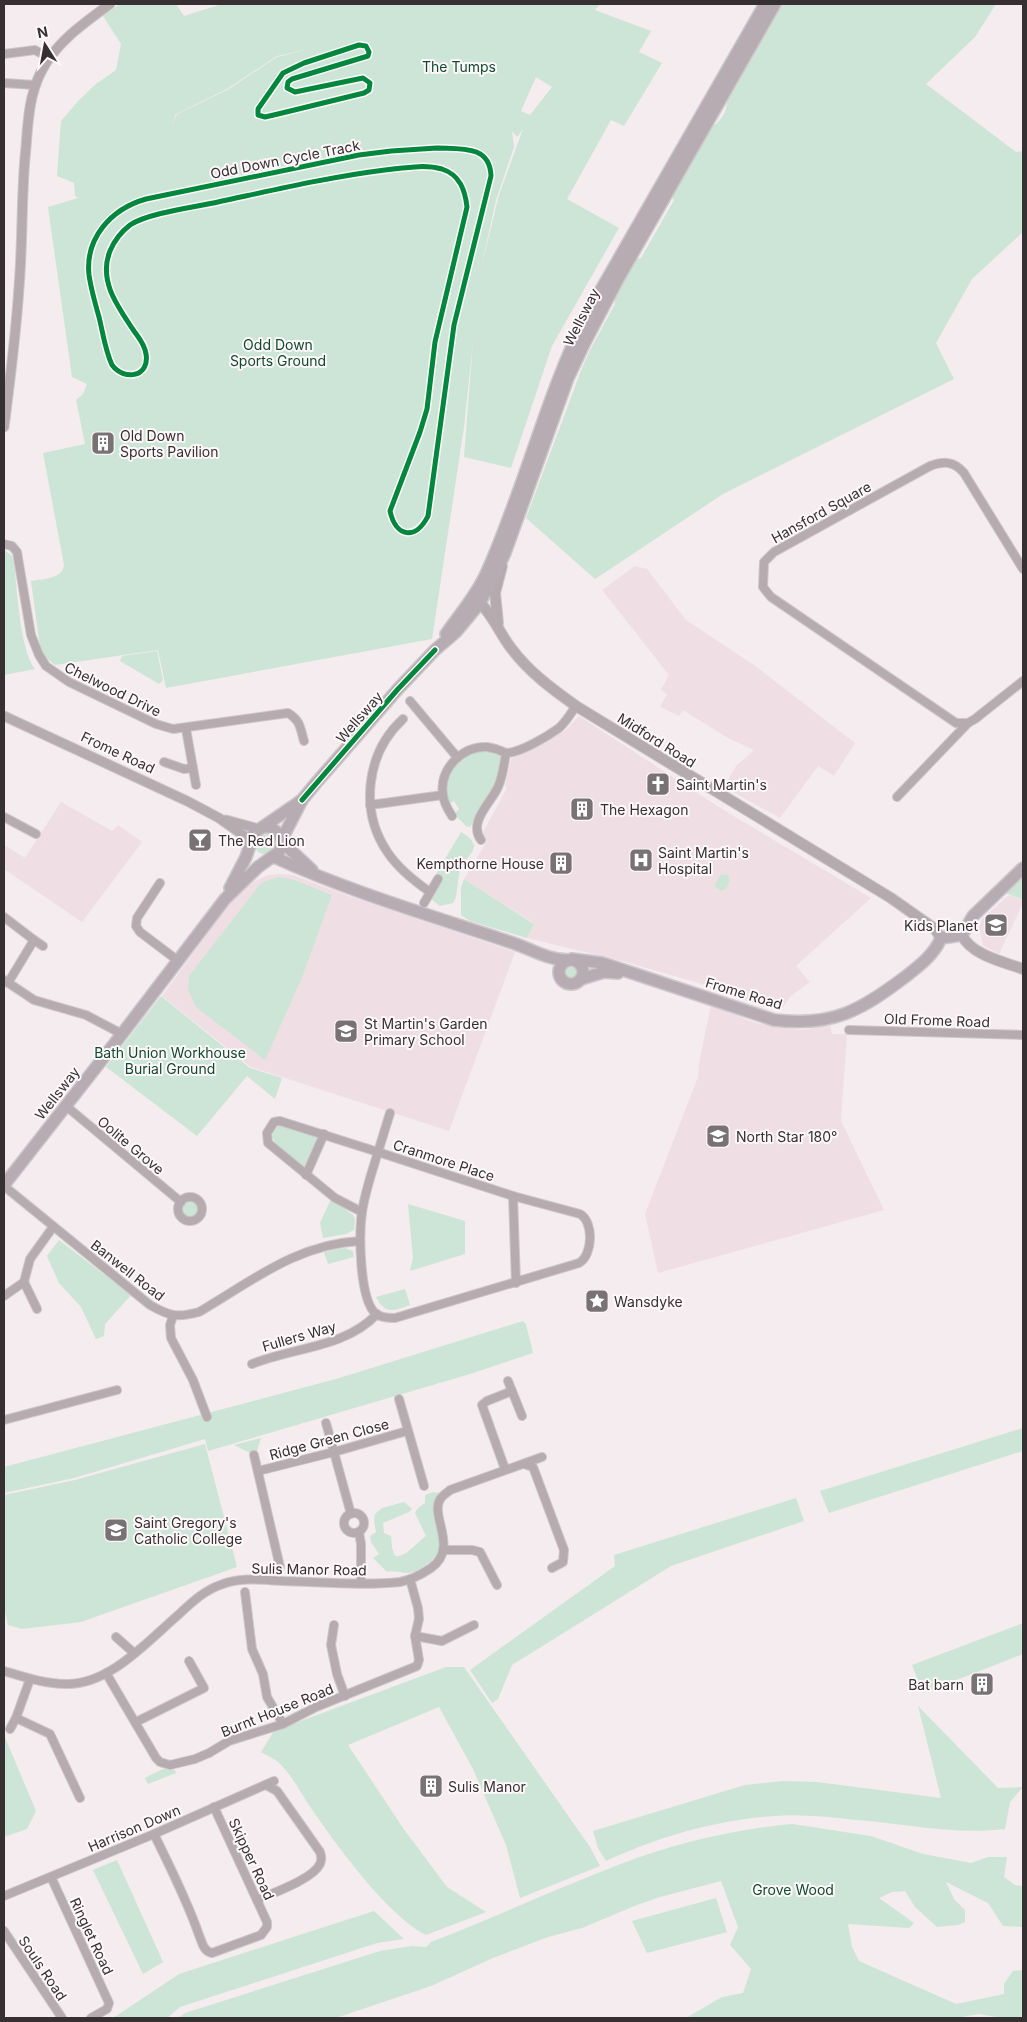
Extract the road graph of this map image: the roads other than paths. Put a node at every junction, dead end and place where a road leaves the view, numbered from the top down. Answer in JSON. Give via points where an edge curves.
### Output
{"nodes":[{"id":1,"x":110,"y":4,"type":"edge"},
{"id":2,"x":765,"y":4,"type":"edge"},
{"id":3,"x":775,"y":4,"type":"edge"},
{"id":4,"x":4,"y":54,"type":"edge"},
{"id":5,"x":50,"y":58,"type":"junction"},
{"id":6,"x":4,"y":83,"type":"edge"},
{"id":7,"x":35,"y":86,"type":"junction"},
{"id":8,"x":602,"y":297,"type":"junction"},
{"id":9,"x":5,"y":405,"type":"edge"},
{"id":10,"x":4,"y":427,"type":"edge"},
{"id":11,"x":4,"y":544,"type":"edge"},
{"id":12,"x":505,"y":553,"type":"junction"},
{"id":13,"x":1023,"y":569,"type":"edge"},
{"id":14,"x":476,"y":600,"type":"junction"},
{"id":15,"x":499,"y":629,"type":"junction"},
{"id":16,"x":1023,"y":681,"type":"edge"},
{"id":17,"x":410,"y":701,"type":"dead end"},
{"id":18,"x":576,"y":706,"type":"junction"},
{"id":19,"x":4,"y":716,"type":"edge"},
{"id":20,"x":403,"y":719,"type":"dead end"},
{"id":21,"x":968,"y":723,"type":"junction"},
{"id":22,"x":186,"y":729,"type":"junction"},
{"id":23,"x":304,"y":741,"type":"dead end"},
{"id":24,"x":506,"y":752,"type":"junction"},
{"id":25,"x":457,"y":757,"type":"junction"},
{"id":26,"x":164,"y":762,"type":"dead end"},
{"id":27,"x":193,"y":768,"type":"junction"},
{"id":28,"x":196,"y":784,"type":"dead end"},
{"id":29,"x":442,"y":795,"type":"junction"},
{"id":30,"x":897,"y":797,"type":"dead end"},
{"id":31,"x":302,"y":800,"type":"junction"},
{"id":32,"x":370,"y":805,"type":"junction"},
{"id":33,"x":452,"y":816,"type":"dead end"},
{"id":34,"x":4,"y":817,"type":"edge"},
{"id":35,"x":219,"y":818,"type":"junction"},
{"id":36,"x":261,"y":828,"type":"junction"},
{"id":37,"x":36,"y":834,"type":"dead end"},
{"id":38,"x":481,"y":840,"type":"dead end"},
{"id":39,"x":282,"y":841,"type":"junction"},
{"id":40,"x":250,"y":843,"type":"junction"},
{"id":41,"x":271,"y":858,"type":"junction"},
{"id":42,"x":1023,"y":868,"type":"edge"},
{"id":43,"x":317,"y":874,"type":"junction"},
{"id":44,"x":438,"y":879,"type":"dead end"},
{"id":45,"x":160,"y":883,"type":"dead end"},
{"id":46,"x":430,"y":892,"type":"junction"},
{"id":47,"x":225,"y":899,"type":"junction"},
{"id":48,"x":424,"y":903,"type":"dead end"},
{"id":49,"x":4,"y":917,"type":"edge"},
{"id":50,"x":962,"y":935,"type":"junction"},
{"id":51,"x":941,"y":938,"type":"junction"},
{"id":52,"x":34,"y":940,"type":"junction"},
{"id":53,"x":43,"y":946,"type":"dead end"},
{"id":54,"x":522,"y":946,"type":"junction"},
{"id":55,"x":177,"y":960,"type":"junction"},
{"id":56,"x":570,"y":960,"type":"junction"},
{"id":57,"x":1023,"y":969,"type":"edge"},
{"id":58,"x":631,"y":974,"type":"junction"},
{"id":59,"x":560,"y":975,"type":"junction"},
{"id":60,"x":581,"y":979,"type":"junction"},
{"id":61,"x":6,"y":981,"type":"edge"},
{"id":62,"x":849,"y":1030,"type":"dead end"},
{"id":63,"x":122,"y":1034,"type":"junction"},
{"id":64,"x":1023,"y":1035,"type":"edge"},
{"id":65,"x":66,"y":1106,"type":"junction"},
{"id":66,"x":390,"y":1113,"type":"dead end"},
{"id":67,"x":324,"y":1134,"type":"junction"},
{"id":68,"x":378,"y":1152,"type":"junction"},
{"id":69,"x":7,"y":1173,"type":"edge"},
{"id":70,"x":306,"y":1175,"type":"junction"},
{"id":71,"x":4,"y":1186,"type":"edge"},
{"id":72,"x":513,"y":1196,"type":"junction"},
{"id":73,"x":181,"y":1202,"type":"dead end"},
{"id":74,"x":362,"y":1212,"type":"junction"},
{"id":75,"x":53,"y":1227,"type":"junction"},
{"id":76,"x":360,"y":1241,"type":"junction"},
{"id":77,"x":24,"y":1282,"type":"junction"},
{"id":78,"x":516,"y":1283,"type":"junction"},
{"id":79,"x":4,"y":1296,"type":"edge"},
{"id":80,"x":37,"y":1309,"type":"dead end"},
{"id":81,"x":377,"y":1314,"type":"junction"},
{"id":82,"x":173,"y":1316,"type":"junction"},
{"id":83,"x":252,"y":1364,"type":"dead end"},
{"id":84,"x":508,"y":1381,"type":"dead end"},
{"id":85,"x":117,"y":1390,"type":"dead end"},
{"id":86,"x":512,"y":1391,"type":"junction"},
{"id":87,"x":399,"y":1399,"type":"dead end"},
{"id":88,"x":522,"y":1416,"type":"dead end"},
{"id":89,"x":207,"y":1417,"type":"dead end"},
{"id":90,"x":4,"y":1420,"type":"edge"},
{"id":91,"x":326,"y":1422,"type":"dead end"},
{"id":92,"x":407,"y":1431,"type":"junction"},
{"id":93,"x":334,"y":1452,"type":"junction"},
{"id":94,"x":254,"y":1455,"type":"dead end"},
{"id":95,"x":542,"y":1457,"type":"dead end"},
{"id":96,"x":522,"y":1464,"type":"junction"},
{"id":97,"x":505,"y":1470,"type":"junction"},
{"id":98,"x":258,"y":1471,"type":"junction"},
{"id":99,"x":424,"y":1486,"type":"dead end"},
{"id":100,"x":351,"y":1514,"type":"junction"},
{"id":101,"x":358,"y":1532,"type":"junction"},
{"id":102,"x":443,"y":1550,"type":"junction"},
{"id":103,"x":280,"y":1567,"type":"dead end"},
{"id":104,"x":552,"y":1568,"type":"dead end"},
{"id":105,"x":410,"y":1579,"type":"junction"},
{"id":106,"x":361,"y":1583,"type":"junction"},
{"id":107,"x":497,"y":1585,"type":"dead end"},
{"id":108,"x":245,"y":1592,"type":"dead end"},
{"id":109,"x":334,"y":1625,"type":"dead end"},
{"id":110,"x":474,"y":1625,"type":"dead end"},
{"id":111,"x":415,"y":1636,"type":"junction"},
{"id":112,"x":116,"y":1637,"type":"dead end"},
{"id":113,"x":134,"y":1653,"type":"junction"},
{"id":114,"x":189,"y":1661,"type":"dead end"},
{"id":115,"x":4,"y":1671,"type":"edge"},
{"id":116,"x":106,"y":1673,"type":"junction"},
{"id":117,"x":30,"y":1679,"type":"junction"},
{"id":118,"x":345,"y":1696,"type":"junction"},
{"id":119,"x":16,"y":1718,"type":"junction"},
{"id":120,"x":136,"y":1722,"type":"junction"},
{"id":121,"x":282,"y":1724,"type":"junction"},
{"id":122,"x":10,"y":1729,"type":"dead end"},
{"id":123,"x":274,"y":1781,"type":"dead end"},
{"id":124,"x":266,"y":1785,"type":"junction"},
{"id":125,"x":80,"y":1798,"type":"dead end"},
{"id":126,"x":214,"y":1807,"type":"junction"},
{"id":127,"x":154,"y":1834,"type":"junction"},
{"id":128,"x":51,"y":1877,"type":"junction"},
{"id":129,"x":4,"y":1896,"type":"edge"},
{"id":130,"x":257,"y":1900,"type":"junction"},
{"id":131,"x":4,"y":1931,"type":"edge"},
{"id":132,"x":62,"y":2018,"type":"edge"},
{"id":133,"x":91,"y":2018,"type":"edge"}],
"edges":[{"from":1,"to":5,"type":"street","via":[[66,39]]},
{"from":2,"to":8,"type":"main road","name":"Wellsway"},
{"from":3,"to":8,"type":"main road","name":"Wellsway"},
{"from":4,"to":5,"type":"street","via":[[35,50]]},
{"from":5,"to":7,"type":"street"},
{"from":6,"to":7,"type":"street"},
{"from":7,"to":9,"type":"street","via":[[28,116],[22,191],[20,288]]},
{"from":8,"to":12,"type":"main road","name":"Wellsway","via":[[568,378]]},
{"from":8,"to":14,"type":"main road","name":"Wellsway","via":[[567,355]]},
{"from":9,"to":10,"type":"street"},
{"from":11,"to":22,"type":"street","name":"Chelwood Drive","via":[[17,552],[31,635],[46,666],[69,682],[156,724]]},
{"from":12,"to":14,"type":"main road","name":"Wellsway"},
{"from":12,"to":15,"type":"main road","via":[[495,593]]},
{"from":13,"to":21,"type":"street","name":"Hansford Square","via":[[964,473],[947,462],[930,466],[774,552],[764,562],[763,587],[771,597],[956,723]]},
{"from":14,"to":15,"type":"main road","name":"Midford Road","via":[[487,609]]},
{"from":14,"to":31,"type":"main road","name":"Wellsway"},
{"from":15,"to":18,"type":"main road","name":"Midford Road","via":[[530,669]]},
{"from":16,"to":21,"type":"street"},
{"from":17,"to":25,"type":"street"},
{"from":18,"to":24,"type":"street","via":[[550,734],[515,752]]},
{"from":18,"to":51,"type":"main road","name":"Midford Road","via":[[891,898],[935,929]]},
{"from":19,"to":35,"type":"street","name":"Frome Road"},
{"from":20,"to":32,"type":"street","via":[[385,739],[378,753],[370,786]]},
{"from":21,"to":30,"type":"street"},
{"from":22,"to":23,"type":"street","name":"Chelwood Drive","via":[[288,713],[298,720]]},
{"from":22,"to":27,"type":"street"},
{"from":24,"to":25,"type":"street","via":[[486,747]]},
{"from":24,"to":38,"type":"street","via":[[497,788],[477,823],[477,834]]},
{"from":25,"to":29,"type":"street","via":[[444,777]]},
{"from":26,"to":27,"type":"street","via":[[184,769]]},
{"from":27,"to":28,"type":"street"},
{"from":29,"to":32,"type":"street"},
{"from":29,"to":33,"type":"street"},
{"from":31,"to":36,"type":"main road","name":"Wellsway"},
{"from":31,"to":39,"type":"main road","name":"Wellsway"},
{"from":32,"to":46,"type":"street","via":[[376,830],[387,852],[410,878]]},
{"from":34,"to":37,"type":"street"},
{"from":35,"to":36,"type":"street","name":"Frome Road"},
{"from":35,"to":40,"type":"street","name":"Frome Road"},
{"from":36,"to":39,"type":"main road","via":[[277,831]]},
{"from":36,"to":40,"type":"main road","name":"Wellsway","via":[[254,833]]},
{"from":39,"to":41,"type":"main road","name":"Wellsway","via":[[279,852]]},
{"from":39,"to":43,"type":"main road","name":"Frome Road"},
{"from":40,"to":41,"type":"main road","via":[[259,857]]},
{"from":40,"to":47,"type":"main road","name":"Wellsway"},
{"from":41,"to":43,"type":"main road","name":"Frome Road"},
{"from":41,"to":47,"type":"main road","name":"Wellsway"},
{"from":42,"to":50,"type":"main road","via":[[973,916]]},
{"from":43,"to":54,"type":"main road","name":"Frome Road"},
{"from":44,"to":46,"type":"street"},
{"from":45,"to":55,"type":"street","via":[[137,918],[136,926]]},
{"from":46,"to":48,"type":"street"},
{"from":47,"to":55,"type":"main road","name":"Wellsway"},
{"from":49,"to":52,"type":"street"},
{"from":50,"to":51,"type":"main road"},
{"from":50,"to":57,"type":"main road","via":[[966,943],[986,955]]},
{"from":51,"to":58,"type":"main road","name":"Frome Road","via":[[927,958],[880,996],[841,1016],[813,1022],[774,1020]]},
{"from":52,"to":53,"type":"street"},
{"from":52,"to":61,"type":"street"},
{"from":54,"to":56,"type":"main road","name":"Frome Road","via":[[551,959]]},
{"from":54,"to":59,"type":"main road","name":"Frome Road"},
{"from":55,"to":63,"type":"main road","name":"Wellsway"},
{"from":56,"to":58,"type":"main road","name":"Frome Road","via":[[602,964]]},
{"from":56,"to":59,"type":"main road","via":[[562,964]]},
{"from":56,"to":60,"type":"main road","via":[[582,965]]},
{"from":58,"to":60,"type":"main road","name":"Frome Road","via":[[604,972]]},
{"from":59,"to":60,"type":"main road","name":"Frome Road","via":[[567,983]]},
{"from":61,"to":63,"type":"street","via":[[34,1000],[86,1015]]},
{"from":62,"to":64,"type":"street","name":"Old Frome Road"},
{"from":63,"to":65,"type":"main road","name":"Wellsway"},
{"from":65,"to":69,"type":"main road","name":"Wellsway"},
{"from":65,"to":73,"type":"street","name":"Oolite Grove"},
{"from":66,"to":68,"type":"street"},
{"from":67,"to":68,"type":"street"},
{"from":67,"to":70,"type":"street"},
{"from":67,"to":70,"type":"street","via":[[280,1120],[270,1126],[268,1143]]},
{"from":68,"to":72,"type":"street","name":"Cranmore Place"},
{"from":68,"to":74,"type":"street","name":"Cranmore Place"},
{"from":69,"to":71,"type":"main road","name":"Wellsway"},
{"from":70,"to":74,"type":"street","via":[[335,1198]]},
{"from":71,"to":75,"type":"street","name":"Banwell Road"},
{"from":72,"to":78,"type":"street"},
{"from":72,"to":78,"type":"street","name":"Cranmore Place","via":[[580,1214],[589,1225],[589,1252],[584,1260]]},
{"from":74,"to":76,"type":"street","name":"Cranmore Place"},
{"from":75,"to":77,"type":"street","via":[[30,1259]]},
{"from":75,"to":82,"type":"street","name":"Banwell Road","via":[[150,1305]]},
{"from":76,"to":81,"type":"street","name":"Cranmore Place","via":[[362,1271],[371,1307]]},
{"from":76,"to":82,"type":"street","name":"Banwell Road","via":[[309,1250],[279,1264],[199,1312]]},
{"from":77,"to":79,"type":"street"},
{"from":77,"to":80,"type":"street"},
{"from":78,"to":81,"type":"street","name":"Cranmore Place","via":[[395,1318]]},
{"from":81,"to":83,"type":"street","name":"Fullers Way","via":[[365,1327],[340,1338]]},
{"from":82,"to":89,"type":"street","via":[[171,1338],[193,1380]]},
{"from":84,"to":86,"type":"street"},
{"from":85,"to":90,"type":"street"},
{"from":86,"to":88,"type":"street"},
{"from":86,"to":97,"type":"street","via":[[482,1406]]},
{"from":87,"to":92,"type":"street","name":"Ridge Green Close"},
{"from":91,"to":93,"type":"street"},
{"from":92,"to":93,"type":"street","name":"Ridge Green Close"},
{"from":92,"to":99,"type":"street","name":"Ridge Green Close"},
{"from":93,"to":98,"type":"street","name":"Ridge Green Close"},
{"from":93,"to":100,"type":"street"},
{"from":94,"to":98,"type":"street","name":"Ridge Green Close"},
{"from":95,"to":96,"type":"street"},
{"from":96,"to":97,"type":"street"},
{"from":96,"to":104,"type":"street","via":[[533,1468],[564,1550],[563,1562]]},
{"from":97,"to":102,"type":"street","via":[[450,1490],[440,1499],[438,1509]]},
{"from":98,"to":103,"type":"street","name":"Ridge Green Close"},
{"from":100,"to":101,"type":"street","via":[[360,1515],[364,1520],[364,1526]]},
{"from":100,"to":101,"type":"street","via":[[346,1518],[345,1527],[352,1533]]},
{"from":101,"to":106,"type":"street"},
{"from":102,"to":105,"type":"street","name":"Sulis Manor Road","via":[[433,1567]]},
{"from":102,"to":107,"type":"street","via":[[480,1552]]},
{"from":105,"to":106,"type":"street","name":"Sulis Manor Road"},
{"from":105,"to":111,"type":"street","name":"Burnt House Road","via":[[418,1608]]},
{"from":106,"to":113,"type":"street","name":"Sulis Manor Road","via":[[256,1579],[223,1584],[205,1591]]},
{"from":108,"to":121,"type":"street","via":[[252,1649],[263,1674],[268,1697]]},
{"from":109,"to":118,"type":"street","via":[[331,1645]]},
{"from":110,"to":111,"type":"street","via":[[442,1641]]},
{"from":111,"to":118,"type":"street","name":"Burnt House Road","via":[[417,1666]]},
{"from":112,"to":113,"type":"street"},
{"from":113,"to":116,"type":"street","name":"Sulis Manor Road"},
{"from":114,"to":120,"type":"street","via":[[204,1688]]},
{"from":115,"to":117,"type":"street","name":"Sulis Manor Road"},
{"from":116,"to":117,"type":"street","name":"Sulis Manor Road","via":[[67,1684]]},
{"from":116,"to":120,"type":"street","name":"Burnt House Road"},
{"from":117,"to":119,"type":"street"},
{"from":118,"to":121,"type":"street","name":"Burnt House Road"},
{"from":119,"to":122,"type":"street"},
{"from":119,"to":125,"type":"street","via":[[50,1734]]},
{"from":120,"to":121,"type":"street","name":"Burnt House Road","via":[[156,1758],[170,1765],[195,1759],[238,1737]]},
{"from":123,"to":124,"type":"street","name":"Harrison Down"},
{"from":124,"to":126,"type":"street","name":"Harrison Down"},
{"from":124,"to":130,"type":"street","via":[[277,1791],[321,1858],[312,1873]]},
{"from":126,"to":127,"type":"street","name":"Harrison Down"},
{"from":126,"to":130,"type":"street","name":"Skipper Road"},
{"from":127,"to":128,"type":"street","name":"Harrison Down"},
{"from":127,"to":130,"type":"street","name":"Skipper Road","via":[[208,1952],[261,1935],[268,1927]]},
{"from":128,"to":129,"type":"street","name":"Harrison Down"},
{"from":128,"to":133,"type":"street","name":"Ringlet Road","via":[[109,2006]]},
{"from":131,"to":132,"type":"street","name":"Souls Road"}]}
